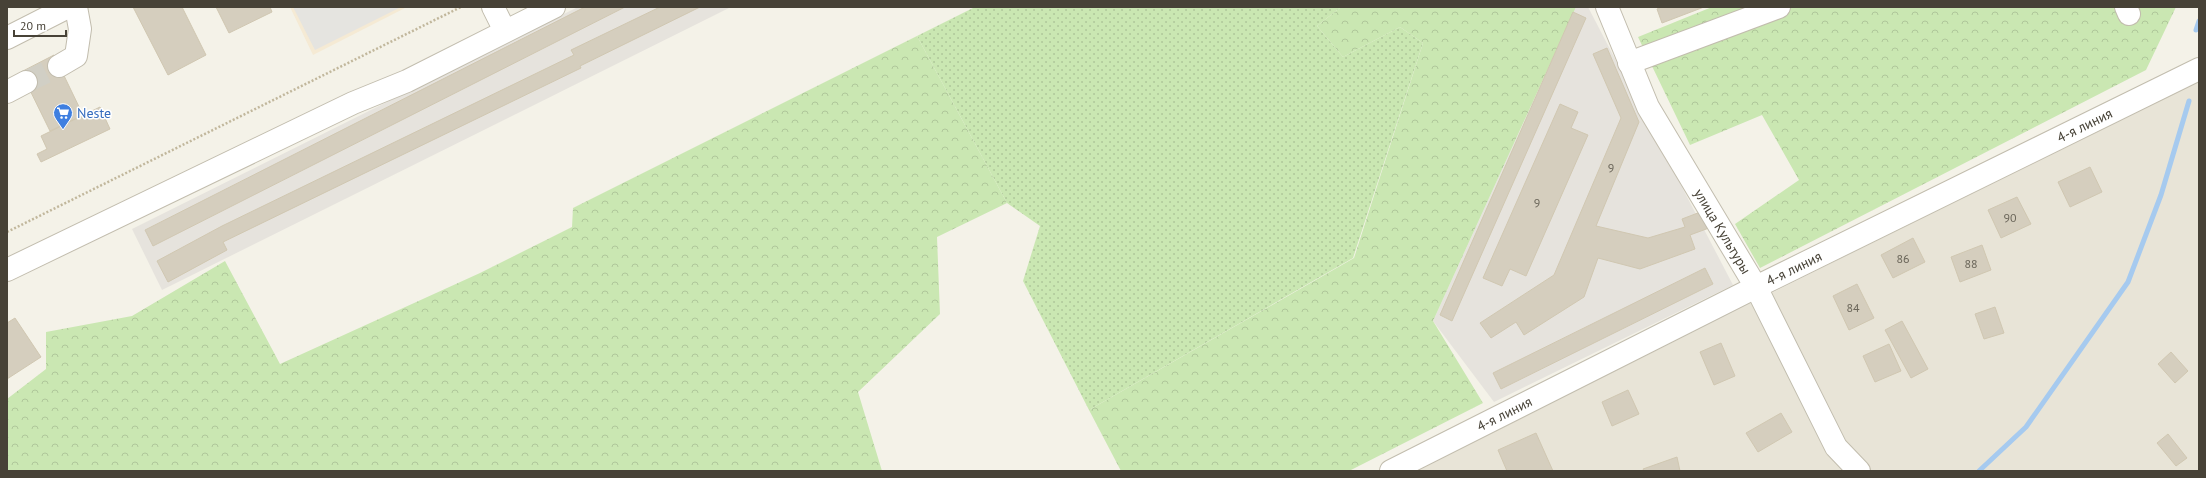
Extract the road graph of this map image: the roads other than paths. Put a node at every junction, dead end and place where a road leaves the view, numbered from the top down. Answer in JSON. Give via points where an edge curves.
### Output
{"nodes":[{"id":1,"x":68,"y":7,"type":"edge"},
{"id":2,"x":76,"y":7,"type":"edge"},
{"id":3,"x":493,"y":7,"type":"edge"},
{"id":4,"x":554,"y":7,"type":"edge"},
{"id":5,"x":1607,"y":7,"type":"edge"},
{"id":6,"x":1779,"y":7,"type":"edge"},
{"id":7,"x":506,"y":31,"type":"junction"},
{"id":8,"x":7,"y":38,"type":"edge"},
{"id":9,"x":1629,"y":63,"type":"junction"},
{"id":10,"x":59,"y":66,"type":"tunnel mouth"},
{"id":11,"x":2199,"y":68,"type":"edge"},
{"id":12,"x":26,"y":82,"type":"tunnel mouth"},
{"id":13,"x":7,"y":92,"type":"edge"},
{"id":14,"x":7,"y":270,"type":"edge"},
{"id":15,"x":1756,"y":287,"type":"junction"},
{"id":16,"x":1391,"y":471,"type":"edge"},
{"id":17,"x":1859,"y":471,"type":"edge"}],
"edges":[{"from":1,"to":8,"type":"street"},
{"from":2,"to":10,"type":"street","via":[[80,29],[76,56]]},
{"from":3,"to":7,"type":"street"},
{"from":4,"to":7,"type":"street"},
{"from":5,"to":9,"type":"street","name":"улица Культуры"},
{"from":6,"to":9,"type":"street"},
{"from":7,"to":14,"type":"street","via":[[407,81],[353,103]]},
{"from":9,"to":15,"type":"street","name":"улица Культуры","via":[[1648,107]]},
{"from":11,"to":15,"type":"street","name":"4-я линия"},
{"from":12,"to":13,"type":"street"},
{"from":15,"to":16,"type":"street","name":"4-я линия"},
{"from":15,"to":17,"type":"street","name":"улица Культуры","via":[[1836,447]]}]}
